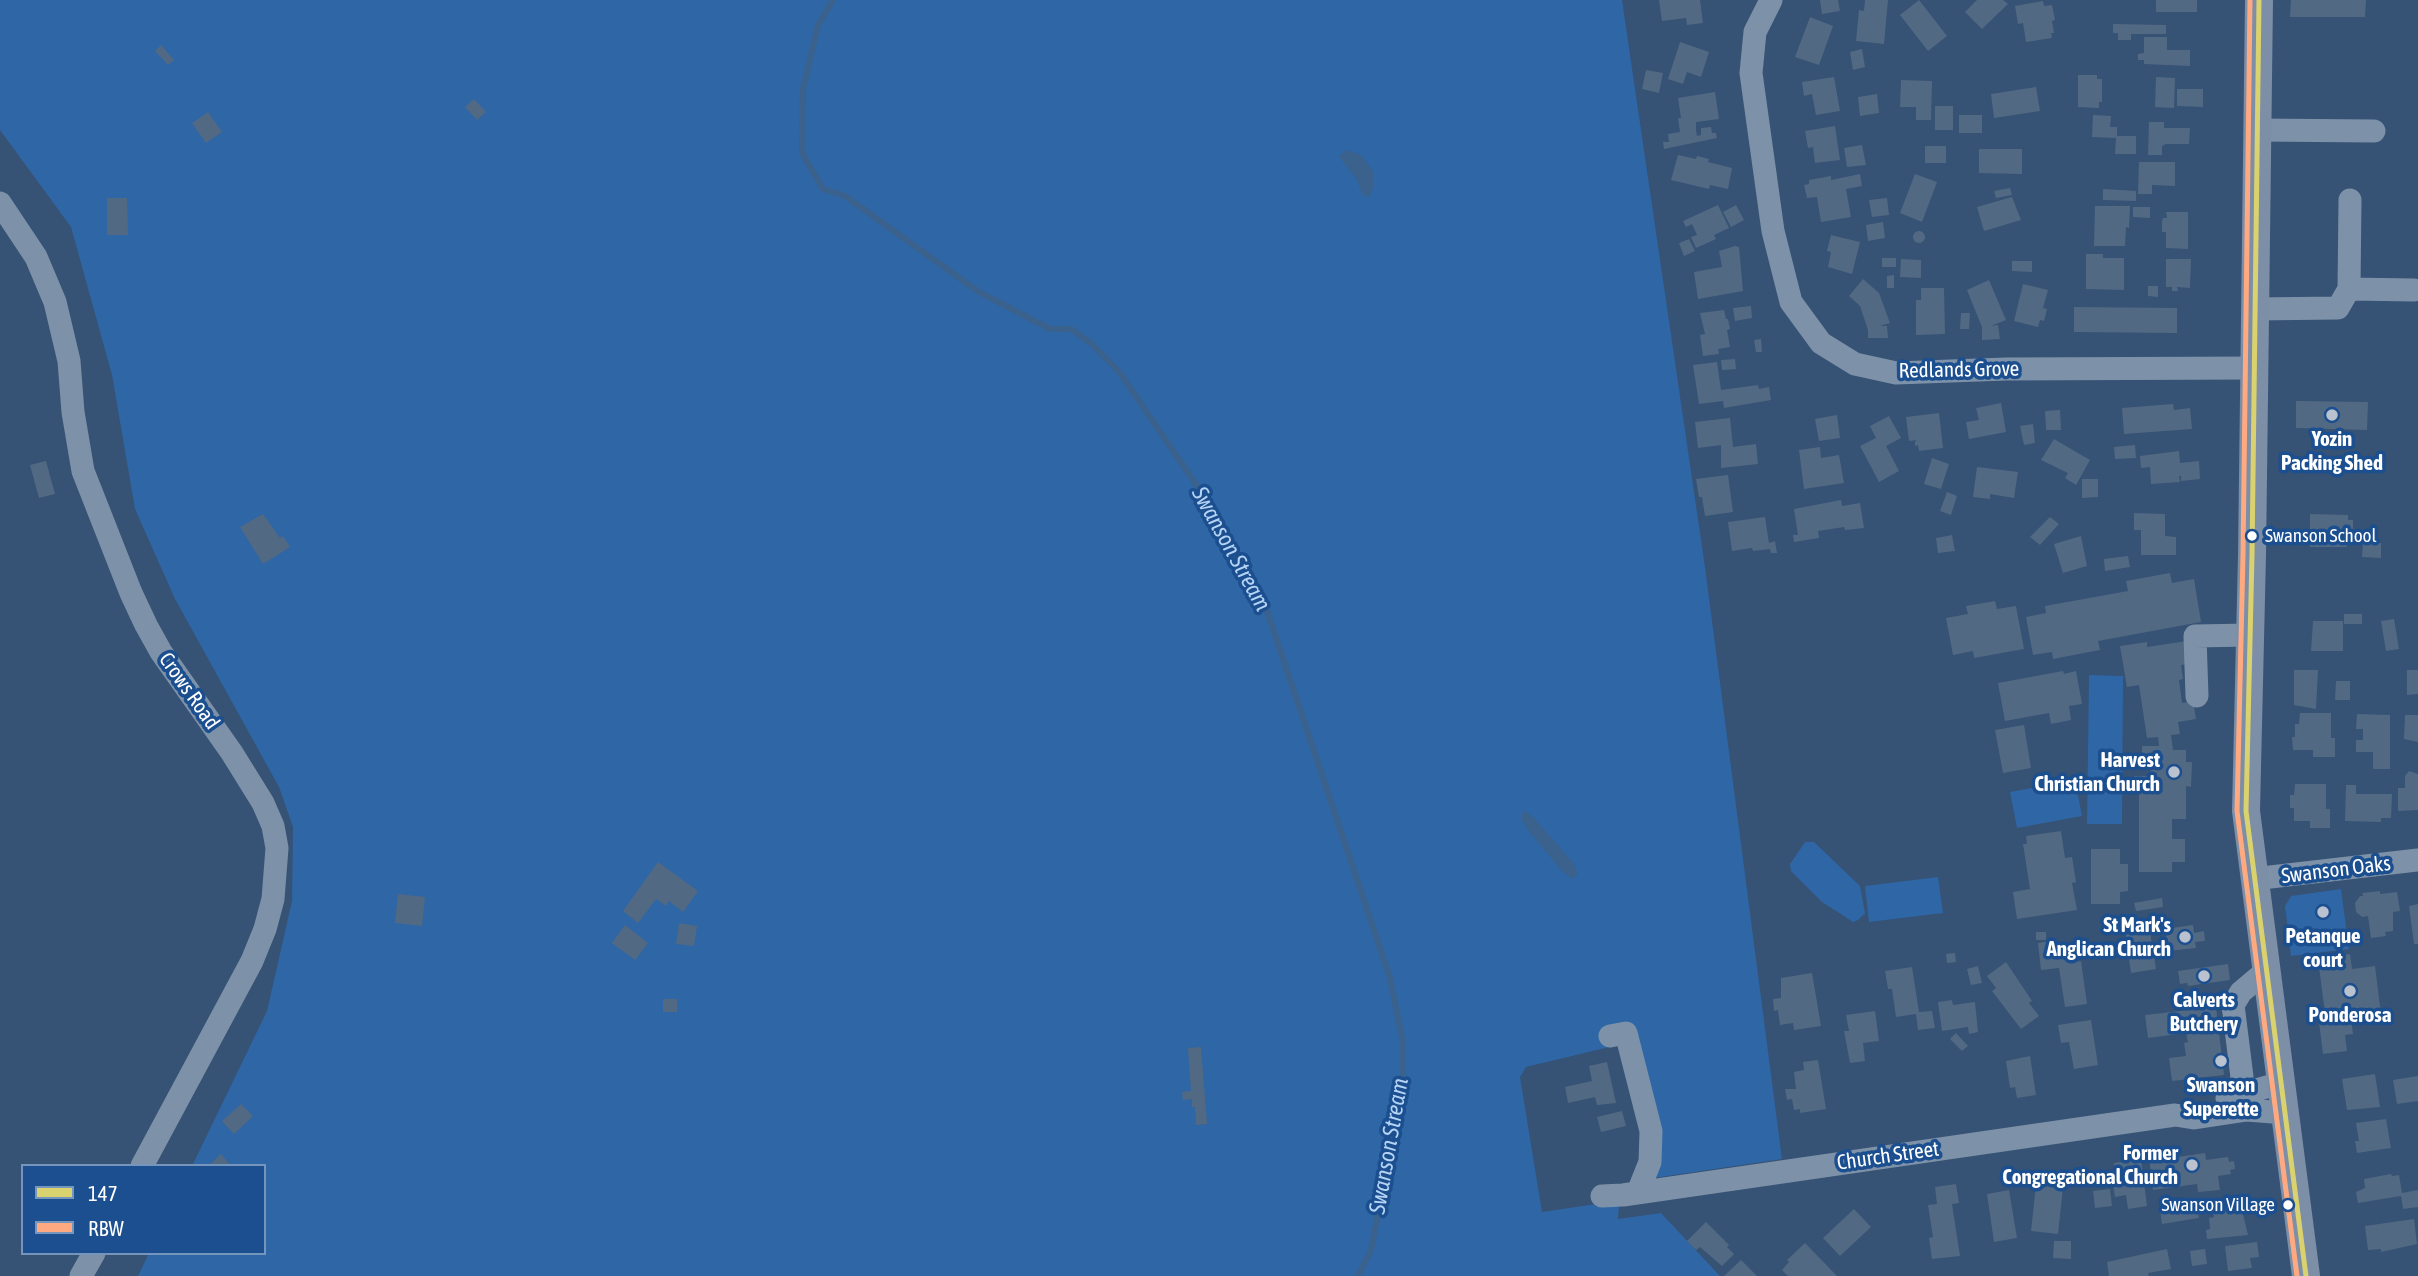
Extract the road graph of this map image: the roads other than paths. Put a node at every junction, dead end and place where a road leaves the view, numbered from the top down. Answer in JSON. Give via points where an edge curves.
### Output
{"nodes":[{"id":1,"x":1771,"y":0,"type":"edge"},
{"id":2,"x":2259,"y":0,"type":"edge"},
{"id":3,"x":2258,"y":130,"type":"junction"},
{"id":4,"x":2374,"y":131,"type":"dead end"},
{"id":5,"x":2350,"y":200,"type":"dead end"},
{"id":6,"x":0,"y":203,"type":"edge"},
{"id":7,"x":2349,"y":289,"type":"junction"},
{"id":8,"x":2414,"y":290,"type":"dead end"},
{"id":9,"x":2256,"y":309,"type":"junction"},
{"id":10,"x":2255,"y":368,"type":"junction"},
{"id":11,"x":2249,"y":635,"type":"junction"},
{"id":12,"x":2197,"y":696,"type":"dead end"},
{"id":13,"x":2418,"y":860,"type":"edge"},
{"id":14,"x":2253,"y":879,"type":"junction"},
{"id":15,"x":2266,"y":971,"type":"junction"},
{"id":16,"x":1610,"y":1036,"type":"dead end"},
{"id":17,"x":2281,"y":1083,"type":"junction"},
{"id":18,"x":2237,"y":1095,"type":"junction"},
{"id":19,"x":2285,"y":1112,"type":"junction"},
{"id":20,"x":2175,"y":1115,"type":"junction"},
{"id":21,"x":143,"y":1164,"type":"edge"},
{"id":22,"x":1639,"y":1192,"type":"junction"},
{"id":23,"x":1602,"y":1196,"type":"dead end"},
{"id":24,"x":93,"y":1255,"type":"edge"},
{"id":25,"x":81,"y":1276,"type":"edge"},
{"id":26,"x":2306,"y":1276,"type":"edge"}],
"edges":[{"from":1,"to":10,"type":"street","name":"Redlands Grove","via":[[1755,32],[1751,73],[1773,232],[1791,302],[1821,343],[1855,364],[1896,373]]},
{"from":2,"to":3,"type":"main road"},
{"from":3,"to":4,"type":"street"},
{"from":3,"to":9,"type":"main road"},
{"from":5,"to":7,"type":"street"},
{"from":6,"to":21,"type":"street","name":"Crows Road","via":[[36,257],[55,302],[69,361],[83,471],[131,593],[161,652],[263,803],[277,848],[273,899],[252,961]]},
{"from":7,"to":8,"type":"street"},
{"from":7,"to":9,"type":"street","via":[[2338,308]]},
{"from":9,"to":10,"type":"main road"},
{"from":10,"to":11,"type":"main road"},
{"from":11,"to":12,"type":"street","via":[[2195,636]]},
{"from":11,"to":14,"type":"main road","via":[[2246,811]]},
{"from":13,"to":14,"type":"street","name":"Swanson Oaks"},
{"from":14,"to":15,"type":"main road"},
{"from":15,"to":17,"type":"main road"},
{"from":15,"to":18,"type":"street","via":[[2233,1004],[2242,1077]]},
{"from":16,"to":22,"type":"street","via":[[1626,1032],[1651,1131],[1650,1162]]},
{"from":17,"to":18,"type":"street","name":"Church Street"},
{"from":17,"to":19,"type":"main road"},
{"from":18,"to":20,"type":"street","name":"Church Street","via":[[2192,1105]]},
{"from":19,"to":20,"type":"street","name":"Church Street","via":[[2247,1110],[2194,1118]]},
{"from":19,"to":26,"type":"main road"},
{"from":20,"to":22,"type":"street","name":"Church Street"},
{"from":22,"to":23,"type":"street","name":"Church Street"},
{"from":24,"to":25,"type":"street"}]}
